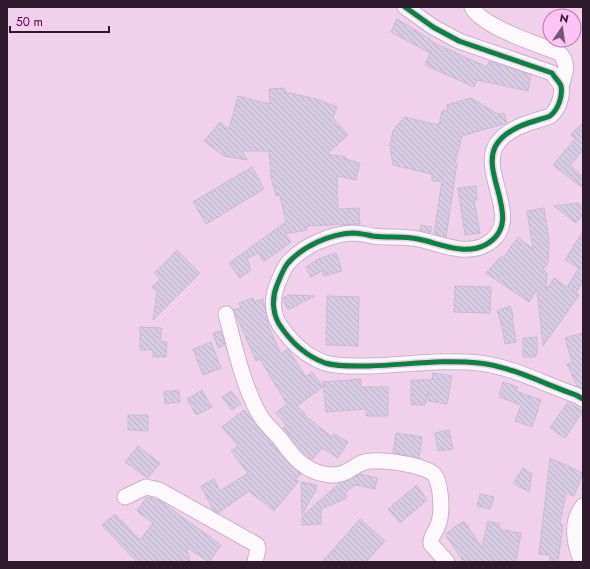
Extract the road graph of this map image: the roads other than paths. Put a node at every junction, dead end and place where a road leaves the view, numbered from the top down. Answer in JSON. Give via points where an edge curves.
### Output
{"nodes":[{"id":1,"x":404,"y":7,"type":"edge"},
{"id":2,"x":472,"y":7,"type":"edge"},
{"id":3,"x":561,"y":86,"type":"junction"},
{"id":4,"x":226,"y":314,"type":"dead end"},
{"id":5,"x":583,"y":399,"type":"edge"},
{"id":6,"x":125,"y":497,"type":"dead end"},
{"id":7,"x":583,"y":506,"type":"edge"},
{"id":8,"x":254,"y":562,"type":"edge"},
{"id":9,"x":447,"y":562,"type":"edge"},
{"id":10,"x":582,"y":562,"type":"edge"}],
"edges":[{"from":1,"to":3,"type":"street","via":[[432,27],[459,41],[552,73]]},
{"from":2,"to":3,"type":"street","via":[[478,15],[520,39],[563,56],[567,65]]},
{"from":3,"to":5,"type":"street","via":[[560,101],[549,116],[510,131],[501,138],[494,149],[492,163],[502,209],[502,224],[498,233],[486,245],[468,250],[416,239],[354,233],[326,239],[300,252],[286,264],[274,293],[273,308],[278,322],[292,342],[310,356],[326,363],[362,366],[449,361],[481,363],[526,375]]},
{"from":4,"to":9,"type":"street","via":[[245,383],[258,414],[293,456],[307,468],[320,473],[345,473],[356,465],[370,461],[411,465],[434,473],[439,492],[440,515],[439,524],[430,541],[432,547]]},
{"from":6,"to":8,"type":"street","via":[[146,487],[159,490],[257,545]]},
{"from":7,"to":10,"type":"street","via":[[575,523],[575,546]]}]}
